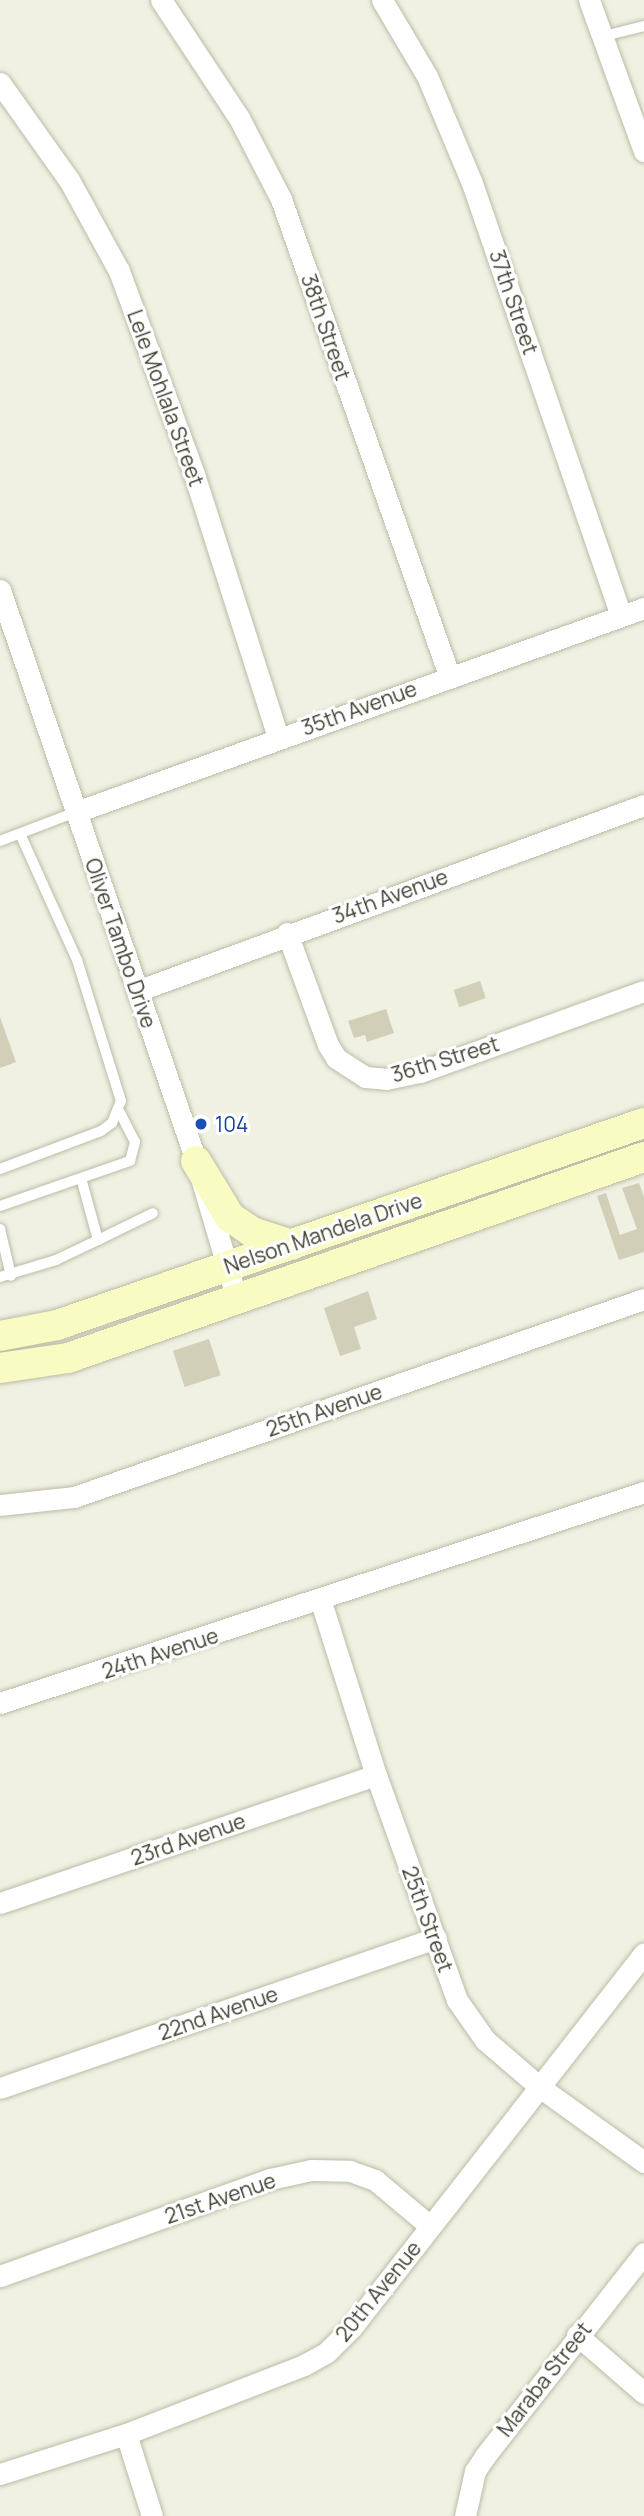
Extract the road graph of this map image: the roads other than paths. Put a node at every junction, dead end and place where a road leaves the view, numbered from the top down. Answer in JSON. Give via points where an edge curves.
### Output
{"nodes":[{"id":1,"x":161,"y":0,"type":"edge"},
{"id":2,"x":382,"y":0,"type":"edge"},
{"id":3,"x":589,"y":0,"type":"edge"},
{"id":4,"x":644,"y":26,"type":"edge"},
{"id":5,"x":604,"y":36,"type":"junction"},
{"id":6,"x":0,"y":83,"type":"edge"},
{"id":7,"x":644,"y":151,"type":"edge"},
{"id":8,"x":0,"y":590,"type":"edge"},
{"id":9,"x":644,"y":608,"type":"edge"},
{"id":10,"x":621,"y":615,"type":"junction"},
{"id":11,"x":449,"y":675,"type":"junction"},
{"id":12,"x":278,"y":738,"type":"junction"},
{"id":13,"x":644,"y":805,"type":"edge"},
{"id":14,"x":76,"y":813,"type":"junction"},
{"id":15,"x":20,"y":834,"type":"junction"},
{"id":16,"x":0,"y":841,"type":"edge"},
{"id":17,"x":287,"y":933,"type":"junction"},
{"id":18,"x":137,"y":990,"type":"junction"},
{"id":19,"x":644,"y":991,"type":"edge"},
{"id":20,"x":120,"y":1112,"type":"junction"},
{"id":21,"x":644,"y":1122,"type":"edge"},
{"id":22,"x":644,"y":1157,"type":"edge"},
{"id":23,"x":196,"y":1161,"type":"junction"},
{"id":24,"x":0,"y":1169,"type":"edge"},
{"id":25,"x":81,"y":1178,"type":"junction"},
{"id":26,"x":0,"y":1206,"type":"edge"},
{"id":27,"x":153,"y":1213,"type":"dead end"},
{"id":28,"x":0,"y":1229,"type":"edge"},
{"id":29,"x":98,"y":1240,"type":"junction"},
{"id":30,"x":292,"y":1245,"type":"junction"},
{"id":31,"x":227,"y":1266,"type":"junction"},
{"id":32,"x":6,"y":1276,"type":"edge"},
{"id":33,"x":237,"y":1299,"type":"junction"},
{"id":34,"x":644,"y":1299,"type":"edge"},
{"id":35,"x":0,"y":1336,"type":"edge"},
{"id":36,"x":0,"y":1368,"type":"edge"},
{"id":37,"x":644,"y":1493,"type":"edge"},
{"id":38,"x":0,"y":1505,"type":"edge"},
{"id":39,"x":321,"y":1602,"type":"junction"},
{"id":40,"x":0,"y":1703,"type":"edge"},
{"id":41,"x":376,"y":1774,"type":"junction"},
{"id":42,"x":0,"y":1903,"type":"edge"},
{"id":43,"x":436,"y":1938,"type":"junction"},
{"id":44,"x":644,"y":1953,"type":"edge"},
{"id":45,"x":0,"y":2088,"type":"edge"},
{"id":46,"x":541,"y":2088,"type":"junction"},
{"id":47,"x":644,"y":2162,"type":"edge"},
{"id":48,"x":430,"y":2226,"type":"junction"},
{"id":49,"x":644,"y":2253,"type":"edge"},
{"id":50,"x":0,"y":2276,"type":"edge"},
{"id":51,"x":577,"y":2335,"type":"junction"},
{"id":52,"x":644,"y":2393,"type":"edge"},
{"id":53,"x":127,"y":2434,"type":"junction"},
{"id":54,"x":0,"y":2474,"type":"edge"},
{"id":55,"x":152,"y":2516,"type":"edge"},
{"id":56,"x":465,"y":2516,"type":"edge"}],
"edges":[{"from":1,"to":11,"type":"street","name":"38th Street","via":[[239,118],[281,199]]},
{"from":2,"to":10,"type":"street","name":"37th Street","via":[[427,76],[472,183]]},
{"from":3,"to":5,"type":"street"},
{"from":4,"to":5,"type":"lane"},
{"from":5,"to":7,"type":"street"},
{"from":6,"to":12,"type":"street","name":"Lele Mohlala Street","via":[[69,180],[119,271],[194,474]]},
{"from":8,"to":14,"type":"street","name":"Oliver Tambo Drive"},
{"from":9,"to":10,"type":"street","name":"35th Avenue"},
{"from":10,"to":11,"type":"street","name":"35th Avenue"},
{"from":11,"to":12,"type":"street","name":"35th Avenue"},
{"from":12,"to":14,"type":"street","name":"35th Avenue"},
{"from":13,"to":17,"type":"street","name":"34th Avenue"},
{"from":14,"to":15,"type":"lane"},
{"from":14,"to":18,"type":"street","name":"Oliver Tambo Drive"},
{"from":15,"to":16,"type":"lane"},
{"from":15,"to":20,"type":"lane","via":[[86,985],[120,1084]]},
{"from":17,"to":18,"type":"street","name":"34th Avenue"},
{"from":17,"to":19,"type":"street","name":"36th Street","via":[[336,1059],[365,1077],[386,1079],[421,1072]]},
{"from":18,"to":23,"type":"street","name":"Oliver Tambo Drive"},
{"from":20,"to":24,"type":"lane","via":[[90,1137]]},
{"from":20,"to":25,"type":"lane","via":[[133,1136],[132,1157],[124,1165]]},
{"from":21,"to":30,"type":"main road","name":"Nelson Mandela Drive"},
{"from":22,"to":33,"type":"main road","name":"Nelson Mandela Drive"},
{"from":23,"to":30,"type":"main road","via":[[230,1217],[251,1232]]},
{"from":23,"to":31,"type":"street","name":"Oliver Tambo Drive"},
{"from":25,"to":26,"type":"lane"},
{"from":25,"to":29,"type":"lane"},
{"from":27,"to":29,"type":"lane"},
{"from":28,"to":32,"type":"lane"},
{"from":29,"to":32,"type":"lane"},
{"from":30,"to":31,"type":"main road","name":"Nelson Mandela Drive"},
{"from":31,"to":33,"type":"street","name":"Oliver Tambo Drive"},
{"from":31,"to":35,"type":"main road","name":"Nelson Mandela Drive","via":[[57,1325]]},
{"from":33,"to":36,"type":"main road","name":"Nelson Mandela Drive","via":[[68,1359]]},
{"from":34,"to":38,"type":"street","name":"25th Avenue","via":[[74,1497]]},
{"from":37,"to":39,"type":"street","name":"24th Avenue"},
{"from":39,"to":40,"type":"street","name":"24th Avenue"},
{"from":39,"to":41,"type":"street","name":"25th Street"},
{"from":41,"to":42,"type":"street","name":"23rd Avenue"},
{"from":41,"to":43,"type":"street","name":"25th Street"},
{"from":43,"to":45,"type":"street","name":"22nd Avenue"},
{"from":43,"to":46,"type":"street","name":"25th Street","via":[[457,2000],[470,2023]]},
{"from":44,"to":46,"type":"street","name":"20th Avenue"},
{"from":46,"to":47,"type":"street","name":"25th Street"},
{"from":46,"to":48,"type":"street","name":"20th Avenue"},
{"from":48,"to":50,"type":"street","name":"21st Avenue","via":[[374,2180],[351,2171],[312,2170],[270,2179]]},
{"from":48,"to":53,"type":"street","name":"20th Avenue","via":[[352,2328],[327,2352]]},
{"from":49,"to":51,"type":"street","name":"Maraba Street"},
{"from":51,"to":52,"type":"street"},
{"from":51,"to":56,"type":"street","name":"Maraba Street","via":[[475,2471]]},
{"from":53,"to":54,"type":"street","name":"20th Avenue"},
{"from":53,"to":55,"type":"street"}]}
